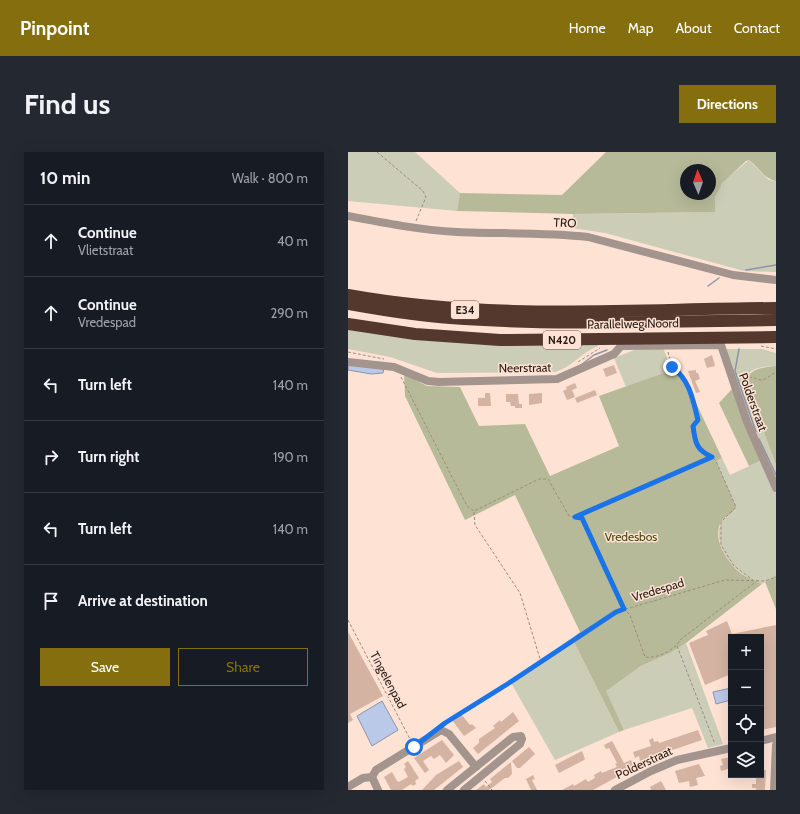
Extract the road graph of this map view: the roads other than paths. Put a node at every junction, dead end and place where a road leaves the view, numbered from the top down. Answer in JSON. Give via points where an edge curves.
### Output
{"nodes":[{"id":1,"x":348,"y":216,"type":"edge"},
{"id":2,"x":776,"y":280,"type":"edge"},
{"id":3,"x":348,"y":295,"type":"edge"},
{"id":4,"x":348,"y":304,"type":"edge"},
{"id":5,"x":776,"y":308,"type":"edge"},
{"id":6,"x":348,"y":319,"type":"edge"},
{"id":7,"x":776,"y":320,"type":"edge"},
{"id":8,"x":348,"y":324,"type":"edge"},
{"id":9,"x":776,"y":333,"type":"edge"},
{"id":10,"x":776,"y":337,"type":"edge"},
{"id":11,"x":720,"y":345,"type":"joint"},
{"id":12,"x":348,"y":362,"type":"edge"},
{"id":13,"x":776,"y":488,"type":"edge"},
{"id":14,"x":764,"y":741,"type":"edge"},
{"id":15,"x":776,"y":741,"type":"edge"},
{"id":16,"x":728,"y":749,"type":"edge"},
{"id":17,"x":476,"y":767,"type":"junction"},
{"id":18,"x":372,"y":777,"type":"junction"},
{"id":19,"x":348,"y":787,"type":"edge"},
{"id":20,"x":378,"y":790,"type":"edge"},
{"id":21,"x":447,"y":790,"type":"edge"},
{"id":22,"x":464,"y":790,"type":"edge"},
{"id":23,"x":615,"y":790,"type":"edge"},
{"id":24,"x":774,"y":790,"type":"edge"}],
"edges":[{"from":1,"to":2,"type":"street","name":"TRO","via":[[412,229],[588,236],[733,275]]},
{"from":3,"to":5,"type":"highway","number":"E34","via":[[413,306],[498,312]]},
{"from":4,"to":7,"type":"highway","number":"E34","via":[[394,312],[496,321]]},
{"from":6,"to":9,"type":"highway","name":"Parallelweg Noord","number":"N420","via":[[417,329],[504,335]]},
{"from":8,"to":10,"type":"highway","name":"Parallelweg Noord","number":"N420","via":[[415,334],[500,340]]},
{"from":11,"to":12,"type":"street","name":"Neerstraat","via":[[621,346],[614,354],[568,376],[549,380],[439,382],[428,381],[394,367]]},
{"from":11,"to":13,"type":"street","name":"Polderstraat","via":[[747,422]]},
{"from":14,"to":15,"type":"street"},
{"from":15,"to":24,"type":"street"},
{"from":16,"to":23,"type":"street","name":"Polderstraat","via":[[677,760],[651,770]]},
{"from":17,"to":18,"type":"street","via":[[444,730],[437,731],[376,770]]},
{"from":17,"to":21,"type":"street"},
{"from":17,"to":22,"type":"street","via":[[513,737],[521,736],[520,744]]},
{"from":18,"to":19,"type":"street","via":[[363,778]]},
{"from":18,"to":20,"type":"street"}]}
